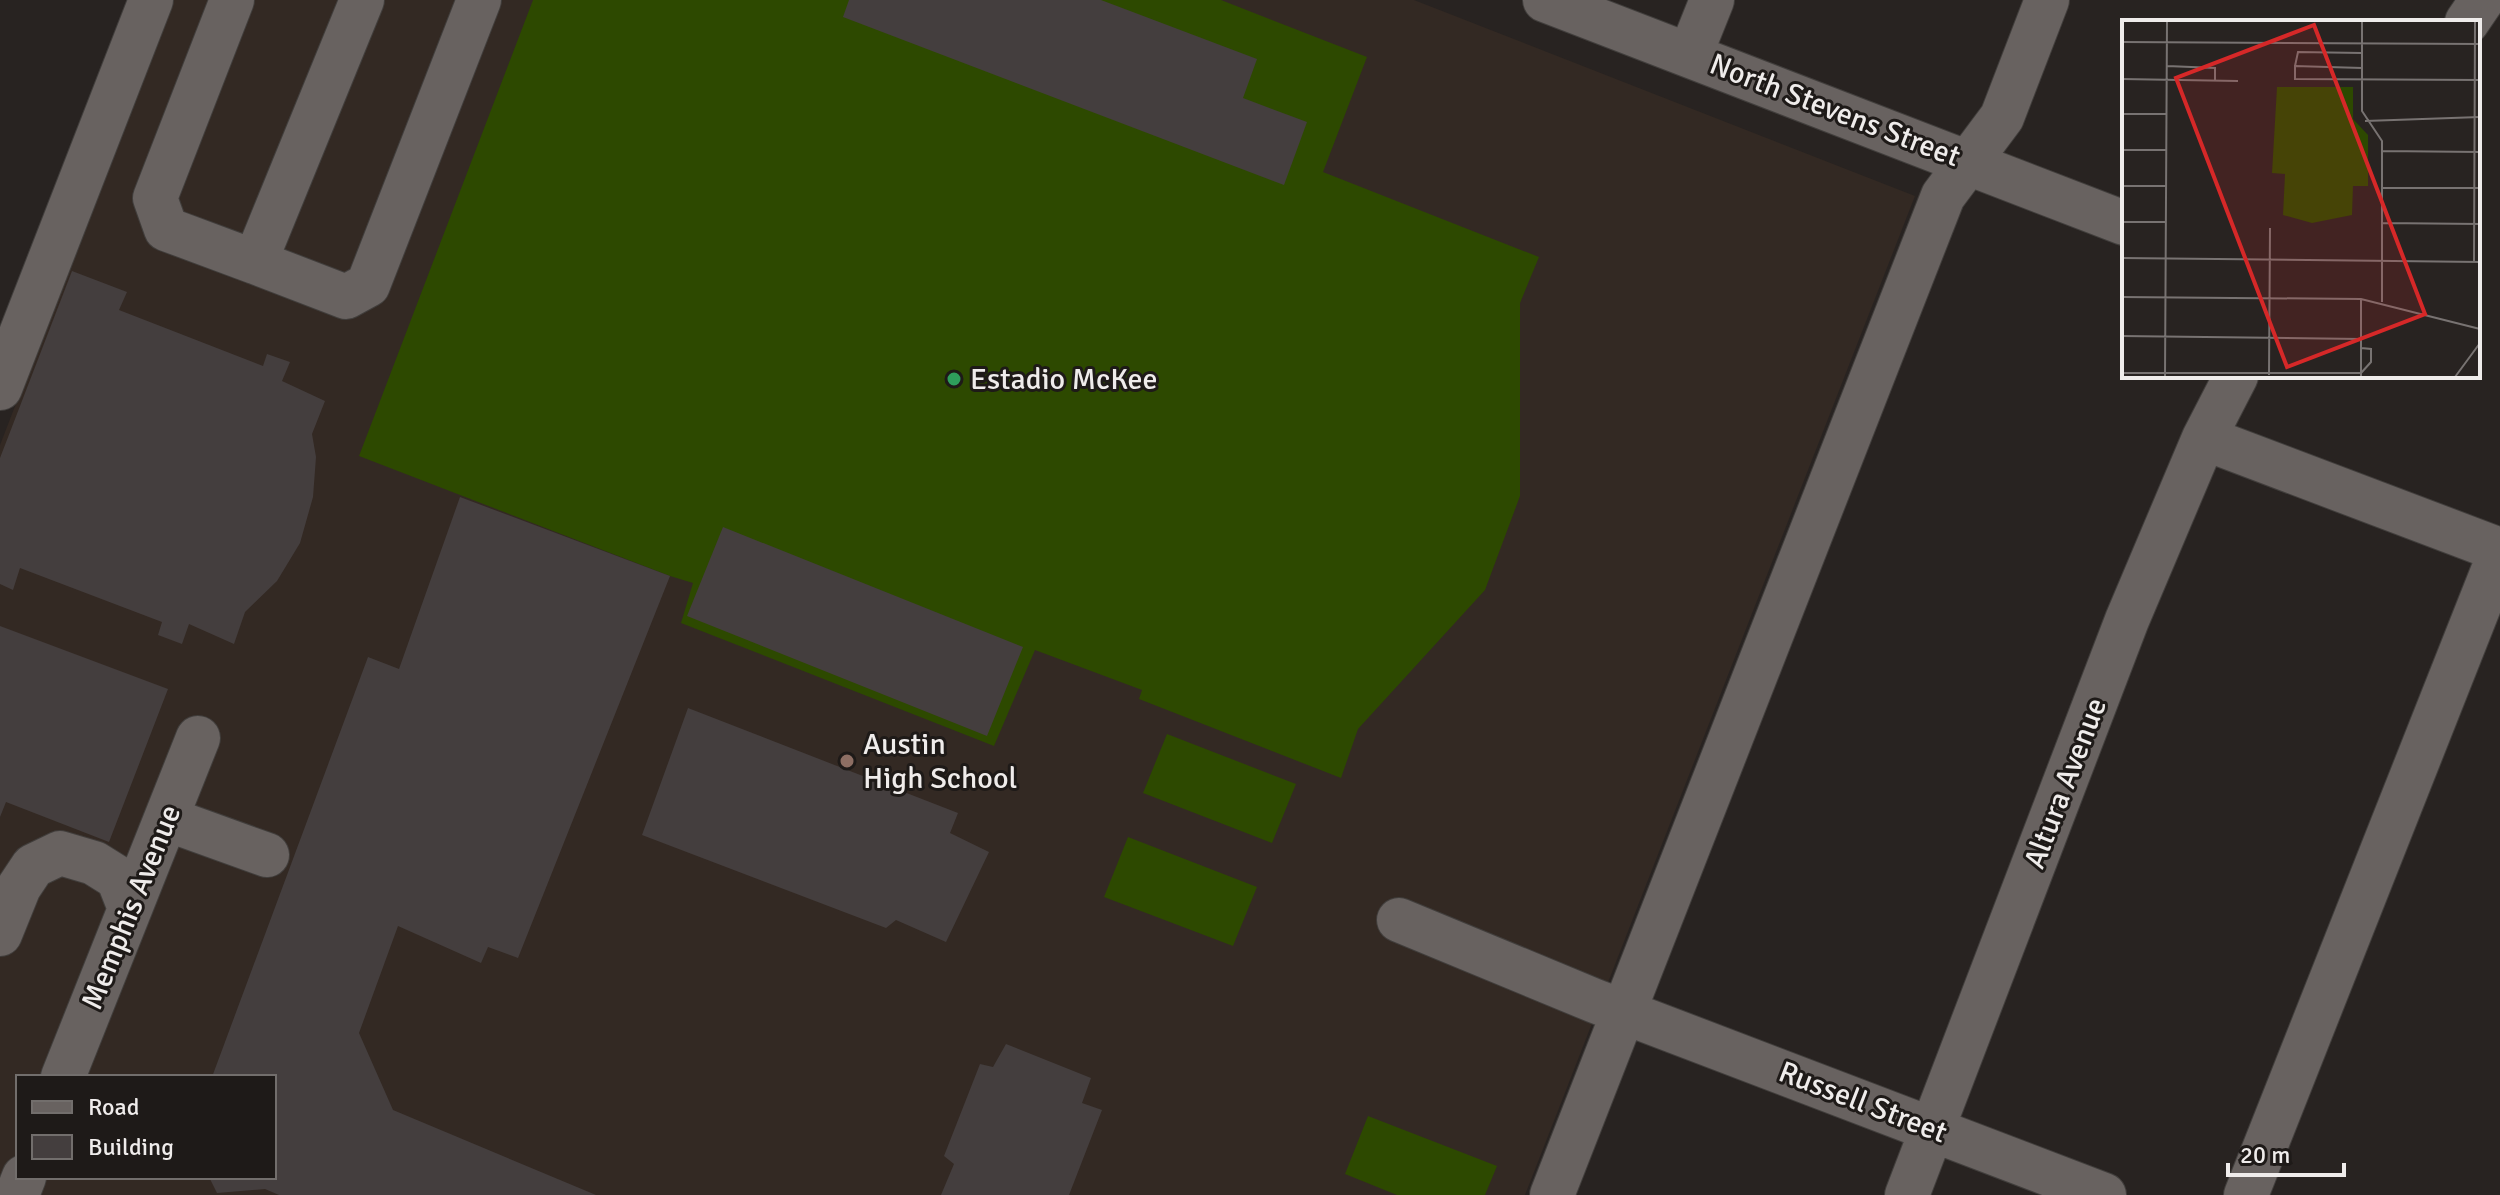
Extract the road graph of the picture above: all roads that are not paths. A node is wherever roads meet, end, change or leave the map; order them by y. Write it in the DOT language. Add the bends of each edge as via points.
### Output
graph roads {
  1 [pos="151,0"];
  2 [pos="232,0"];
  3 [pos="362,0"];
  4 [pos="479,0"];
  5 [pos="1545,0"];
  6 [pos="1712,0"];
  7 [pos="2047,0"];
  8 [pos="2482,0"];
  9 [pos="2468,20"];
  10 [pos="1690,55"];
  11 [pos="1970,162"];
  12 [pos="2122,222"];
  13 [pos="255,262"];
  14 [pos="2235,378"];
  15 [pos="0,387"];
  16 [pos="2204,438"];
  17 [pos="2500,552"];
  18 [pos="198,738"];
  19 [pos="167,819"];
  20 [pos="267,855"];
  21 [pos="129,906"];
  22 [pos="1399,920"];
  23 [pos="0,934"];
  24 [pos="1623,1010"];
  25 [pos="64,1075"];
  26 [pos="1934,1129"];
  27 [pos="1552,1195"];
  28 [pos="1907,1195"];
  29 [pos="2104,1195"];
  30 [pos="2246,1195"];
  1 -- 15 [label="street"];
  2 -- 13 [label="street" via="155,198 166,229"];
  3 -- 13 [label="street"];
  4 -- 13 [label="street" via="368,285 346,297"];
  5 -- 10 [label="street, North Stevens Street"];
  6 -- 10 [label="street"];
  7 -- 11 [label="street" via="2002,117"];
  8 -- 9 [label="street"];
  10 -- 11 [label="street, North Stevens Street"];
  11 -- 12 [label="street, North Stevens Street"];
  11 -- 24 [label="street" via="1943,196"];
  14 -- 16 [label="street, Altura Avenue"];
  16 -- 17 [label="street"];
  16 -- 26 [label="street, Altura Avenue" via="2127,620"];
  17 -- 30 [label="street"];
  18 -- 19 [label="street, Memphis Avenue"];
  19 -- 20 [label="street"];
  19 -- 21 [label="street, Memphis Avenue"];
  21 -- 23 [label="street" via="118,878 94,863 60,853 33,866"];
  21 -- 25 [label="street, Memphis Avenue"];
  22 -- 24 [label="street, Russell Street"];
  24 -- 26 [label="street, Russell Street"];
  24 -- 27 [label="street"];
  26 -- 28 [label="street, Altura Avenue"];
  26 -- 29 [label="street, Russell Street"];
}
